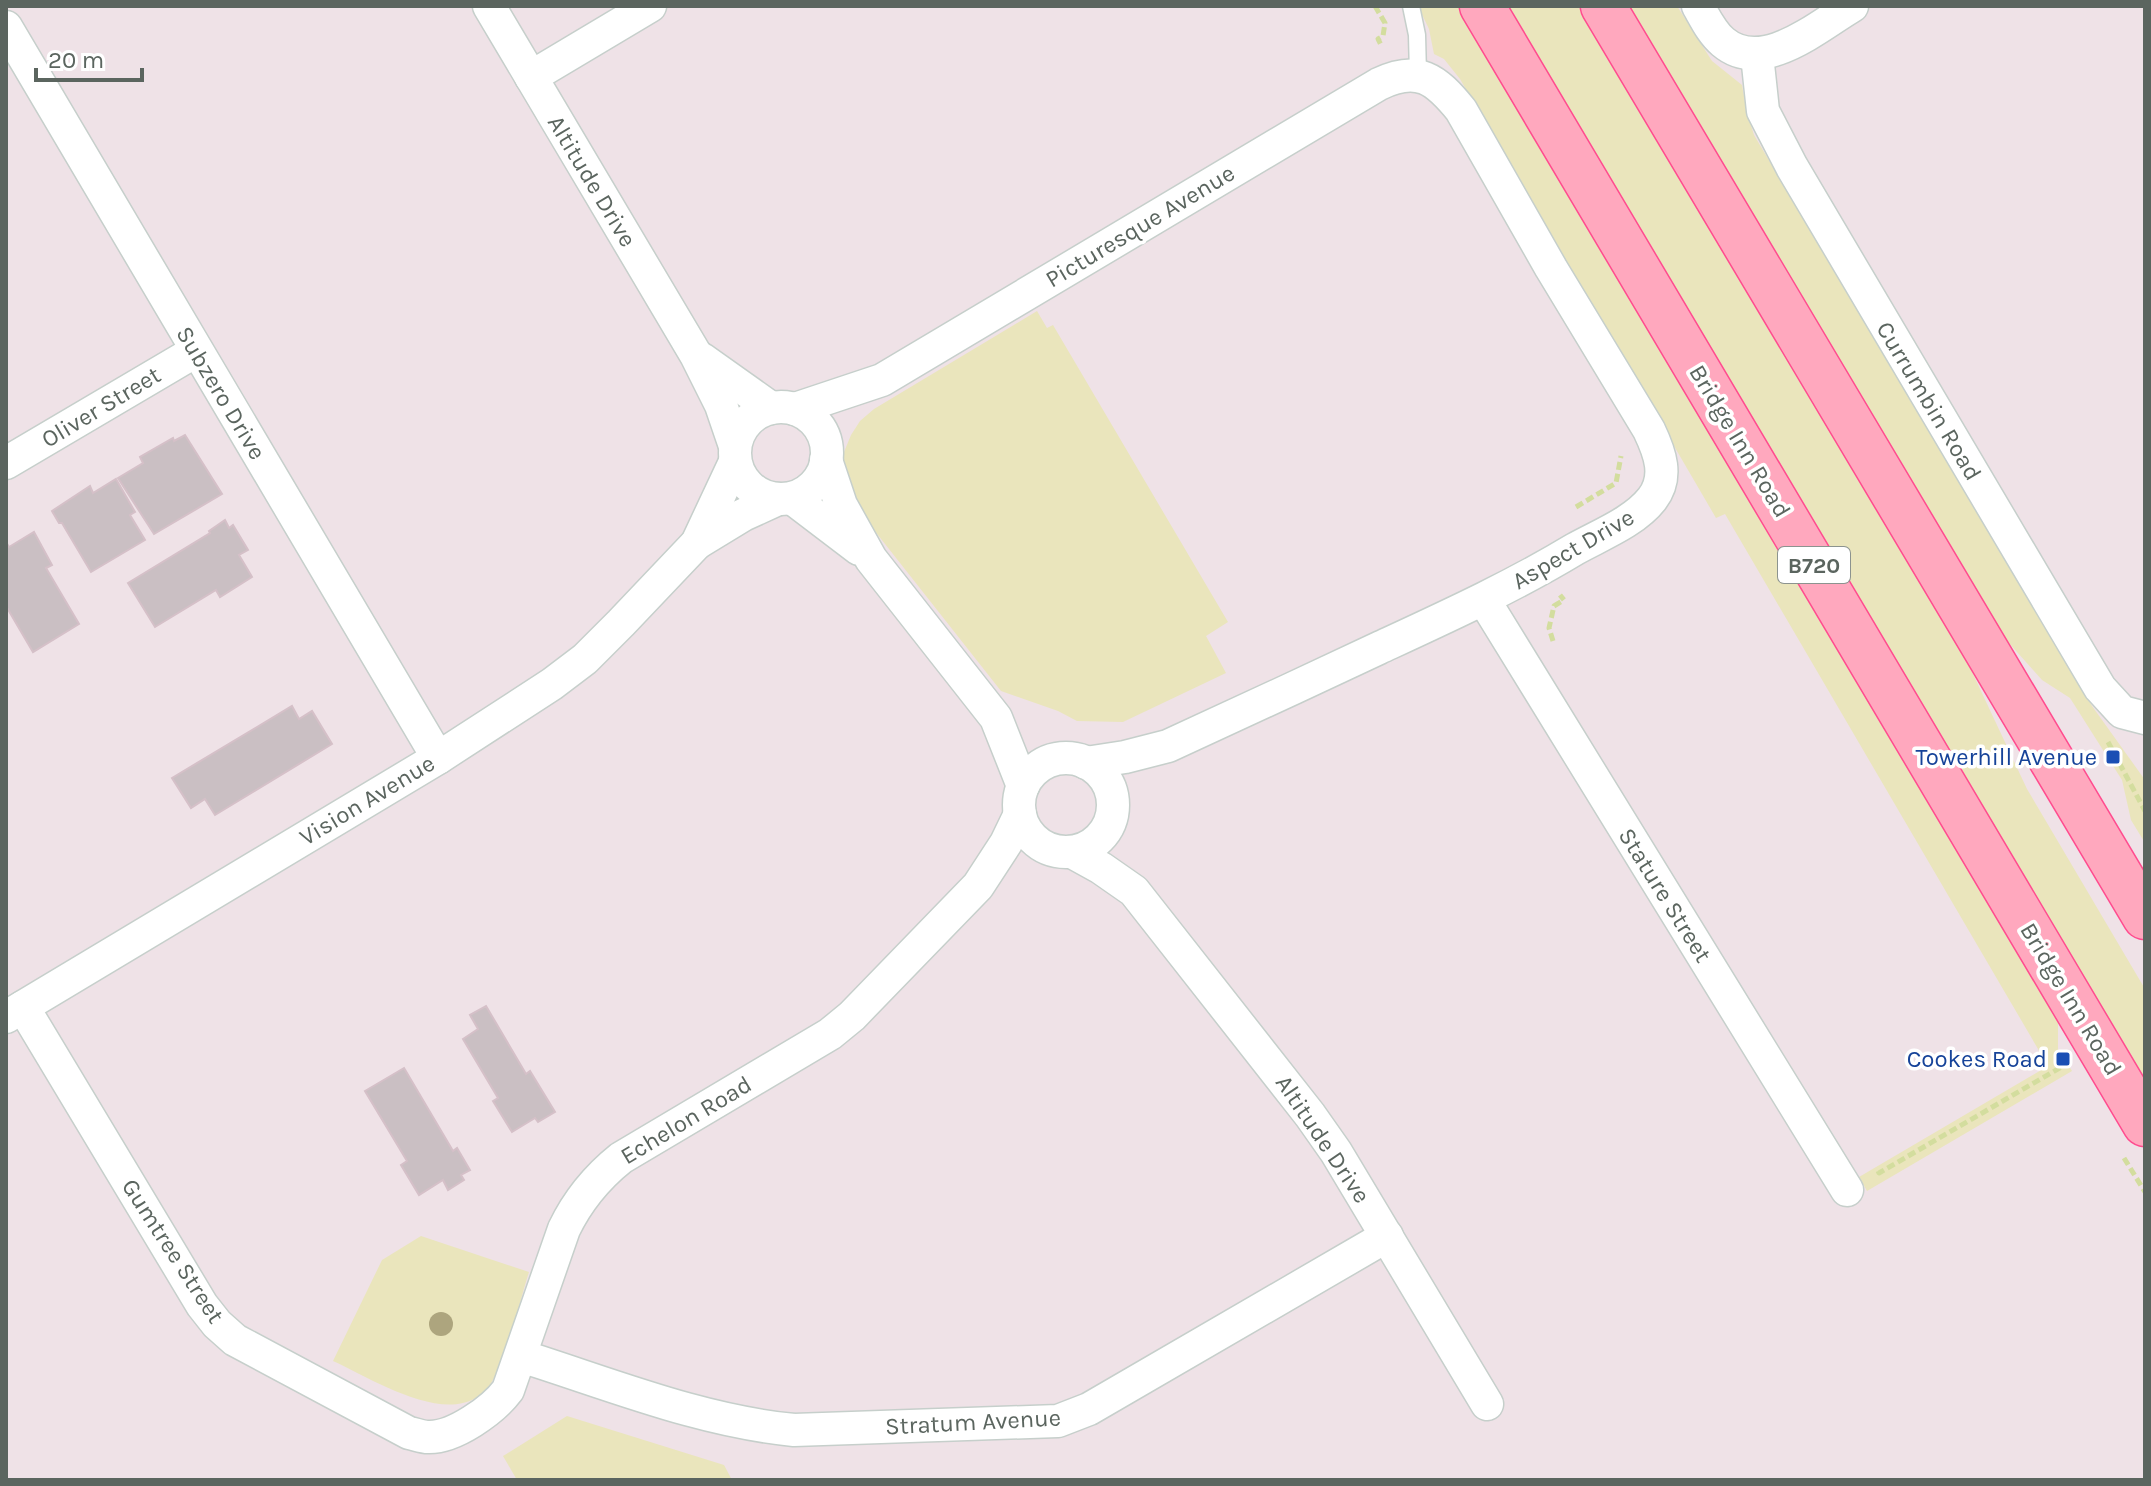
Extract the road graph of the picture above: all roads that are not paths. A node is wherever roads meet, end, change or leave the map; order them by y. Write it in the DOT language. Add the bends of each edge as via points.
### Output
graph roads {
  1 [pos="489,6"];
  2 [pos="650,6"];
  3 [pos="1411,6"];
  4 [pos="1482,6"];
  5 [pos="1603,6"];
  6 [pos="1698,6"];
  7 [pos="1852,6"];
  8 [pos="6,27"];
  9 [pos="1757,55"];
  10 [pos="1409,75"];
  11 [pos="531,77"];
  12 [pos="196,351"];
  13 [pos="696,355"];
  14 [pos="882,380"];
  15 [pos="783,409"];
  16 [pos="826,453"];
  17 [pos="735,454"];
  18 [pos="6,463"];
  19 [pos="785,498"];
  20 [pos="697,543"];
  21 [pos="871,559"];
  22 [pos="1484,600"];
  23 [pos="996,718"];
  24 [pos="2145,718"];
  25 [pos="1168,746"];
  26 [pos="438,758"];
  27 [pos="1071,761"];
  28 [pos="1021,800"];
  29 [pos="1111,811"];
  30 [pos="1062,851"];
  31 [pos="978,886"];
  32 [pos="1134,891"];
  33 [pos="2145,917"];
  34 [pos="15,1012"];
  35 [pos="2145,1124"];
  36 [pos="1847,1190"];
  37 [pos="1387,1236"];
  38 [pos="521,1356"];
  39 [pos="1487,1404"];
  40 [pos="480,1417"];
  1 -- 11 [label="street, Altitude Drive"];
  2 -- 11 [label="street"];
  3 -- 10 [label="lane" via="1417,35"];
  4 -- 35 [label="main road, Bridge Inn Road / B720"];
  5 -- 33 [label="main road"];
  6 -- 9 [label="street" via="1723,42"];
  7 -- 9 [label="street" via="1781,48"];
  8 -- 12 [label="street, Subzero Drive"];
  9 -- 24 [label="street, Currumbin Road" via="1763,111 1808,195 2100,688 2122,712"];
  10 -- 14 [label="street, Picturesque Avenue" via="1379,84"];
  10 -- 22 [label="street, Aspect Drive" via="1434,82 1461,110 1659,450 1661,474 1653,498 1628,518"];
  11 -- 13 [label="street, Altitude Drive"];
  12 -- 18 [label="street, Oliver Street"];
  12 -- 26 [label="street, Subzero Drive"];
  13 -- 15 [label="street, Altitude Drive"];
  13 -- 17 [label="street, Altitude Drive" via="721,405"];
  14 -- 15 [label="street, Picturesque Avenue"];
  14 -- 16 [label="street, Picturesque Avenue" via="851,411"];
  15 -- 16 [label="street" via="816,423"];
  15 -- 17 [label="street" via="758,413 747,421"];
  16 -- 19 [label="street" via="815,484"];
  16 -- 21 [label="street" via="841,505"];
  17 -- 19 [label="street" via="751,488 763,496"];
  17 -- 20 [label="street, Vision Avenue"];
  19 -- 20 [label="street, Vision Avenue"];
  19 -- 21 [label="street"];
  20 -- 26 [label="street, Vision Avenue" via="585,659"];
  21 -- 23 [label="street"];
  22 -- 25 [label="street, Aspect Drive"];
  22 -- 36 [label="street, Stature Street"];
  23 -- 27 [label="street"];
  23 -- 28 [label="street"];
  25 -- 27 [label="street, Aspect Drive" via="1125,757"];
  25 -- 29 [label="street, Aspect Drive"];
  26 -- 34 [label="street, Vision Avenue"];
  27 -- 28 [label="street" via="1042,764 1031,773"];
  27 -- 29 [label="street" via="1099,772 1109,785"];
  28 -- 30 [label="street" via="1031,837"];
  28 -- 31 [label="street, Echelon Road" via="1006,843"];
  29 -- 30 [label="street" via="1095,842"];
  29 -- 32 [label="street, Altitude Drive"];
  30 -- 31 [label="street, Echelon Road" via="1023,862"];
  30 -- 32 [label="street, Altitude Drive" via="1101,868"];
  31 -- 38 [label="street, Echelon Road" via="830,1034 602,1174 564,1229"];
  32 -- 37 [label="street, Altitude Drive" via="1310,1115"];
  34 -- 40 [label="street, Gumtree Street" via="202,1305 235,1340 409,1433 428,1438"];
  37 -- 38 [label="street, Stratum Avenue" via="1089,1409 1058,1421 757,1427"];
  37 -- 39 [label="street, Altitude Drive"];
  38 -- 40 [label="street, Echelon Road" via="508,1390"];
}
